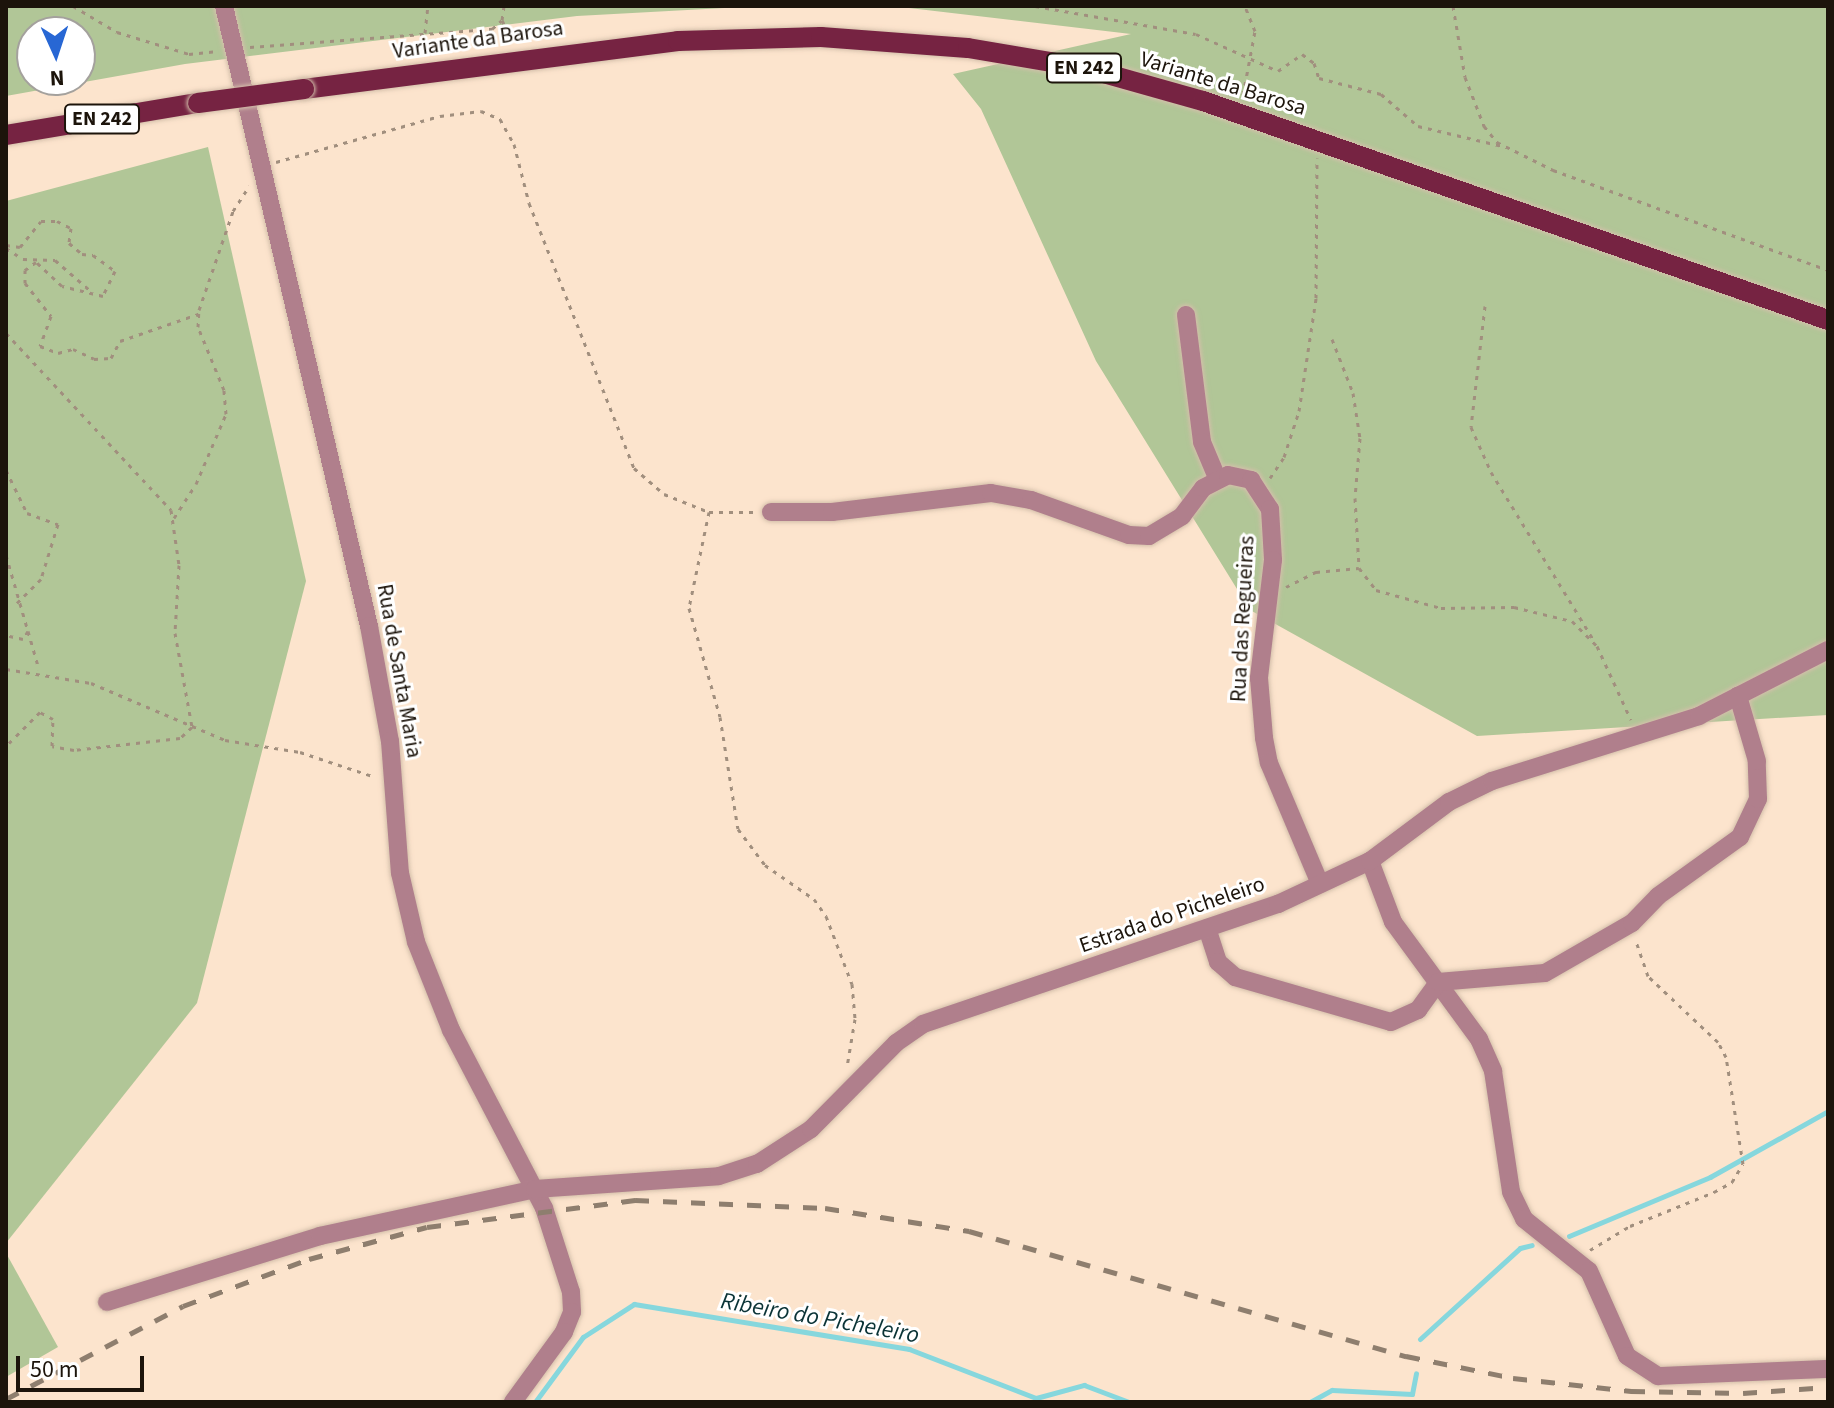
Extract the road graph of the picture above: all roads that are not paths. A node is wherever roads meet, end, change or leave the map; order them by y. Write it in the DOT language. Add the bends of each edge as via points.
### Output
graph roads {
  1 [pos="224,6"];
  2 [pos="6,135"];
  3 [pos="1186,315"];
  4 [pos="1828,320"];
  5 [pos="1218,480"];
  6 [pos="771,512"];
  7 [pos="1828,650"];
  8 [pos="1738,696"];
  9 [pos="1370,861"];
  10 [pos="1320,884"];
  11 [pos="1207,928"];
  12 [pos="1438,982"];
  13 [pos="535,1189"];
  14 [pos="107,1302"];
  15 [pos="1828,1369"];
  16 [pos="513,1402"];
  1 -- 13 [label="street, Rua de Santa Maria" via="369,626 394,783 400,873 416,942 451,1030"];
  2 -- 4 [label="main road, Variante da Barosa / EN 242, bridge" via="198,103 639,44 760,37 876,39 968,48 1086,68 1317,138"];
  3 -- 5 [label="street" via="1202,442"];
  5 -- 6 [label="street" via="1203,488 1165,531 1149,536 1129,535 1031,500 991,493 832,512"];
  5 -- 10 [label="street, Rua das Regueiras" via="1228,475 1251,480 1270,509 1273,560 1259,678 1264,738 1269,763"];
  7 -- 8 [label="street, Estrada do Picheleiro"];
  8 -- 9 [label="street, Estrada do Picheleiro" via="1638,738 1492,781 1449,802"];
  8 -- 12 [label="street" via="1757,761 1753,818 1740,837 1658,896 1632,923 1545,973"];
  9 -- 10 [label="street, Estrada do Picheleiro"];
  9 -- 12 [label="street" via="1393,922"];
  10 -- 11 [label="street, Estrada do Picheleiro"];
  11 -- 12 [label="street" via="1218,962 1235,977 1391,1022 1418,1010"];
  11 -- 13 [label="street, Estrada do Picheleiro" via="923,1024 896,1043 840,1105 784,1150 719,1176"];
  12 -- 15 [label="street" via="1479,1039 1493,1071 1511,1192 1524,1219 1589,1271 1627,1356 1658,1376"];
  13 -- 14 [label="street, Estrada do Picheleiro" via="320,1236"];
  13 -- 16 [label="street, Rua de Santa Maria" via="571,1292 572,1312 558,1341"];
}
